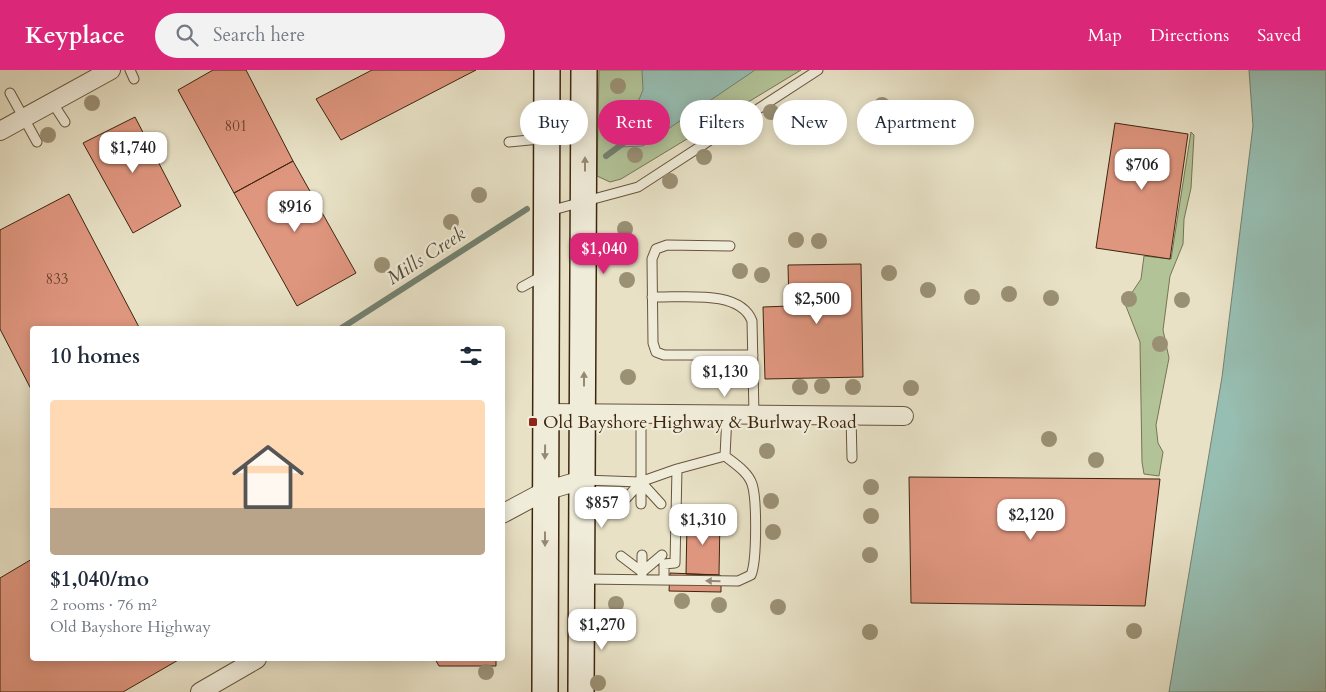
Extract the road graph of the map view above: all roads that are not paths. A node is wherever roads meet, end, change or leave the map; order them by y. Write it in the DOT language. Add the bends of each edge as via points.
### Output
graph roads {
  1 [pos="111,70"];
  2 [pos="130,70"];
  3 [pos="547,70"];
  4 [pos="584,70"];
  5 [pos="818,70"];
  6 [pos="134,79"];
  7 [pos="10,93"];
  8 [pos="547,100"];
  9 [pos="584,100"];
  10 [pos="52,102"];
  11 [pos="24,118"];
  12 [pos="65,122"];
  13 [pos="0,131"];
  14 [pos="520,141"];
  15 [pos="37,142"];
  16 [pos="509,142"];
  17 [pos="548,145"];
  18 [pos="585,145"];
  19 [pos="585,202"];
  20 [pos="546,212"];
  21 [pos="730,246"];
  22 [pos="547,273"];
  23 [pos="522,288"];
  24 [pos="652,297"];
  25 [pos="753,355"];
  26 [pos="546,413"];
  27 [pos="583,414"];
  28 [pos="641,414"];
  29 [pos="727,415"];
  30 [pos="754,415"];
  31 [pos="851,416"];
  32 [pos="904,416"];
  33 [pos="725,456"];
  34 [pos="852,458"];
  35 [pos="677,469"];
  36 [pos="582,480"];
  37 [pos="641,482"];
  38 [pos="545,491"];
  39 [pos="621,504"];
  40 [pos="641,504"];
  41 [pos="662,504"];
  42 [pos="505,512"];
  43 [pos="642,555"];
  44 [pos="662,555"];
  45 [pos="621,556"];
  46 [pos="642,576"];
  47 [pos="582,578"];
  48 [pos="664,580"];
  49 [pos="254,661"];
  50 [pos="200,692"];
  51 [pos="545,692"];
  52 [pos="581,692"];
  1 -- 10 [label="street"];
  2 -- 6 [label="lane"];
  3 -- 8 [label="main road"];
  4 -- 9 [label="main road"];
  5 -- 19 [label="lane" via="638,187"];
  7 -- 11 [label="lane"];
  10 -- 11 [label="street"];
  10 -- 12 [label="lane"];
  11 -- 13 [label="street"];
  11 -- 15 [label="lane"];
  14 -- 16 [label="lane"];
  17 -- 20 [label="main road"];
  19 -- 18 [label="main road, one-way"];
  19 -- 20 [label="lane"];
  27 -- 19 [label="main road, one-way"];
  20 -- 22 [label="main road"];
  21 -- 24 [label="lane" via="660,246 652,259"];
  22 -- 23 [label="lane"];
  22 -- 26 [label="main road"];
  24 -- 25 [label="lane" via="727,299 735,302 749,313 752,321"];
  24 -- 25 [label="lane" via="653,343 659,354"];
  25 -- 30 [label="lane"];
  26 -- 27 [label="street"];
  26 -- 38 [label="main road, one-way"];
  27 -- 28 [label="street"];
  27 -- 36 [label="main road"];
  28 -- 29 [label="street"];
  28 -- 37 [label="lane"];
  29 -- 30 [label="street"];
  29 -- 33 [label="lane"];
  30 -- 31 [label="street"];
  31 -- 32 [label="street"];
  31 -- 34 [label="lane"];
  33 -- 35 [label="lane"];
  33 -- 48 [label="lane, one-way" via="744,471 752,484 754,568 751,574 738,581"];
  35 -- 37 [label="lane"];
  35 -- 48 [label="lane" via="675,563 664,564"];
  36 -- 37 [label="lane"];
  36 -- 38 [label="street"];
  36 -- 47 [label="main road"];
  37 -- 39 [label="lane"];
  37 -- 40 [label="lane"];
  37 -- 41 [label="lane"];
  38 -- 42 [label="street"];
  38 -- 51 [label="main road, one-way"];
  43 -- 46 [label="lane"];
  44 -- 46 [label="lane"];
  45 -- 46 [label="lane"];
  46 -- 47 [label="lane"];
  46 -- 48 [label="lane"];
  47 -- 52 [label="main road"];
  49 -- 50 [label="street"];
}
